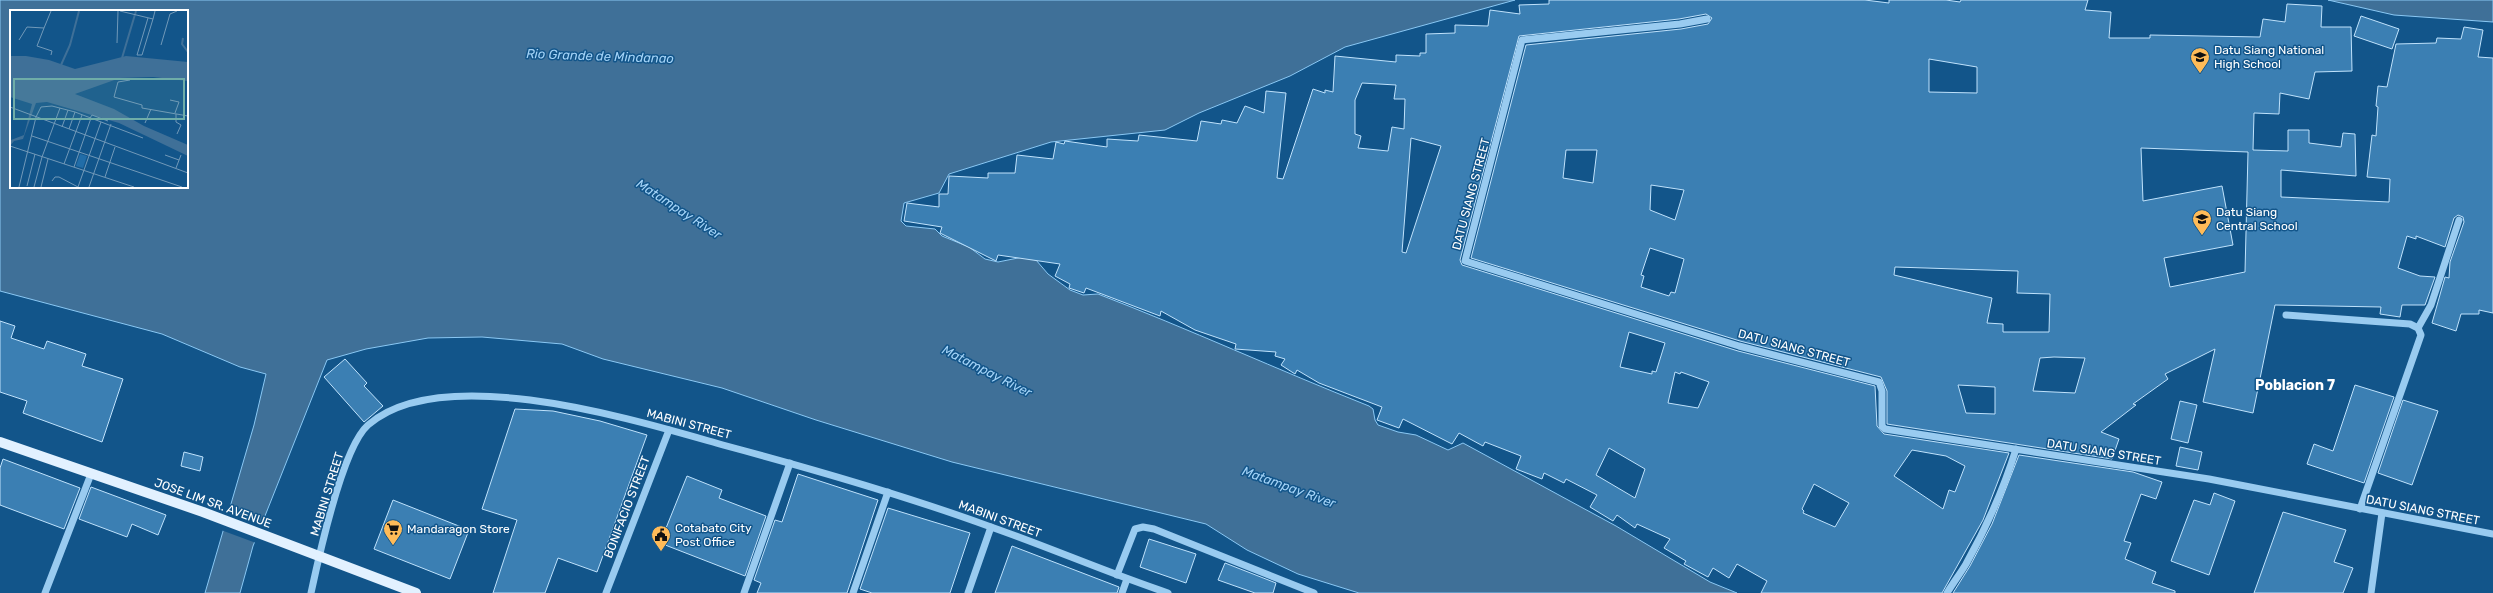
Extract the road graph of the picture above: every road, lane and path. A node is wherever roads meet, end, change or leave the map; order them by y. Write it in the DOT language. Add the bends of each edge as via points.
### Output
graph roads {
  1 [pos="1707,19"];
  2 [pos="2460,220"];
  3 [pos="2286,315"];
  4 [pos="2418,328"];
  5 [pos="669,430"];
  6 [pos="0,442"];
  7 [pos="2016,449"];
  8 [pos="790,463"];
  9 [pos="91,474"];
  10 [pos="888,492"];
  11 [pos="2360,509"];
  12 [pos="2382,513"];
  13 [pos="991,526"];
  14 [pos="2493,534"];
  15 [pos="319,557"];
  16 [pos="1117,575"];
  17 [pos="1127,579"];
  18 [pos="45,593"];
  19 [pos="311,593"];
  20 [pos="416,593"];
  21 [pos="606,593"];
  22 [pos="744,593"];
  23 [pos="853,593"];
  24 [pos="968,593"];
  25 [pos="1122,593"];
  26 [pos="1168,593"];
  27 [pos="1314,593"];
  28 [pos="1948,593"];
  29 [pos="2371,593"];
  1 -- 7 [label="street, DATU SIANG STREET" via="1522,40 1465,261 1739,346 1879,382 1882,392 1882,426 1885,429"];
  2 -- 4 [label="street" via="2432,305"];
  3 -- 4 [label="street" via="2410,324"];
  4 -- 11 [label="street" via="2421,335"];
  5 -- 8 [label="street, MABINI STREET"];
  5 -- 15 [label="street, MABINI STREET" via="559,404 489,397 440,398 396,408 366,427 356,440 346,461"];
  5 -- 21 [label="street, BONIFACIO STREET"];
  6 -- 9 [label="main road, JOSE LIM SR. AVENUE"];
  7 -- 11 [label="street, DATU SIANG STREET" via="2237,484"];
  7 -- 28 [label="street" via="1984,528"];
  8 -- 10 [label="street, MABINI STREET"];
  8 -- 22 [label="street"];
  9 -- 15 [label="main road, JOSE LIM SR. AVENUE" via="203,512"];
  9 -- 18 [label="street"];
  10 -- 13 [label="street, MABINI STREET"];
  10 -- 23 [label="street"];
  11 -- 12 [label="street, DATU SIANG STREET"];
  12 -- 14 [label="street, DATU SIANG STREET"];
  12 -- 29 [label="street"];
  13 -- 16 [label="street, MABINI STREET"];
  13 -- 24 [label="street"];
  15 -- 19 [label="street, MABINI STREET"];
  15 -- 20 [label="main road, JOSE LIM SR. AVENUE"];
  16 -- 17 [label="street, MABINI STREET"];
  16 -- 27 [label="street" via="1135,528 1143,526 1154,528"];
  17 -- 25 [label="street"];
  17 -- 26 [label="street, MABINI STREET"];
}
